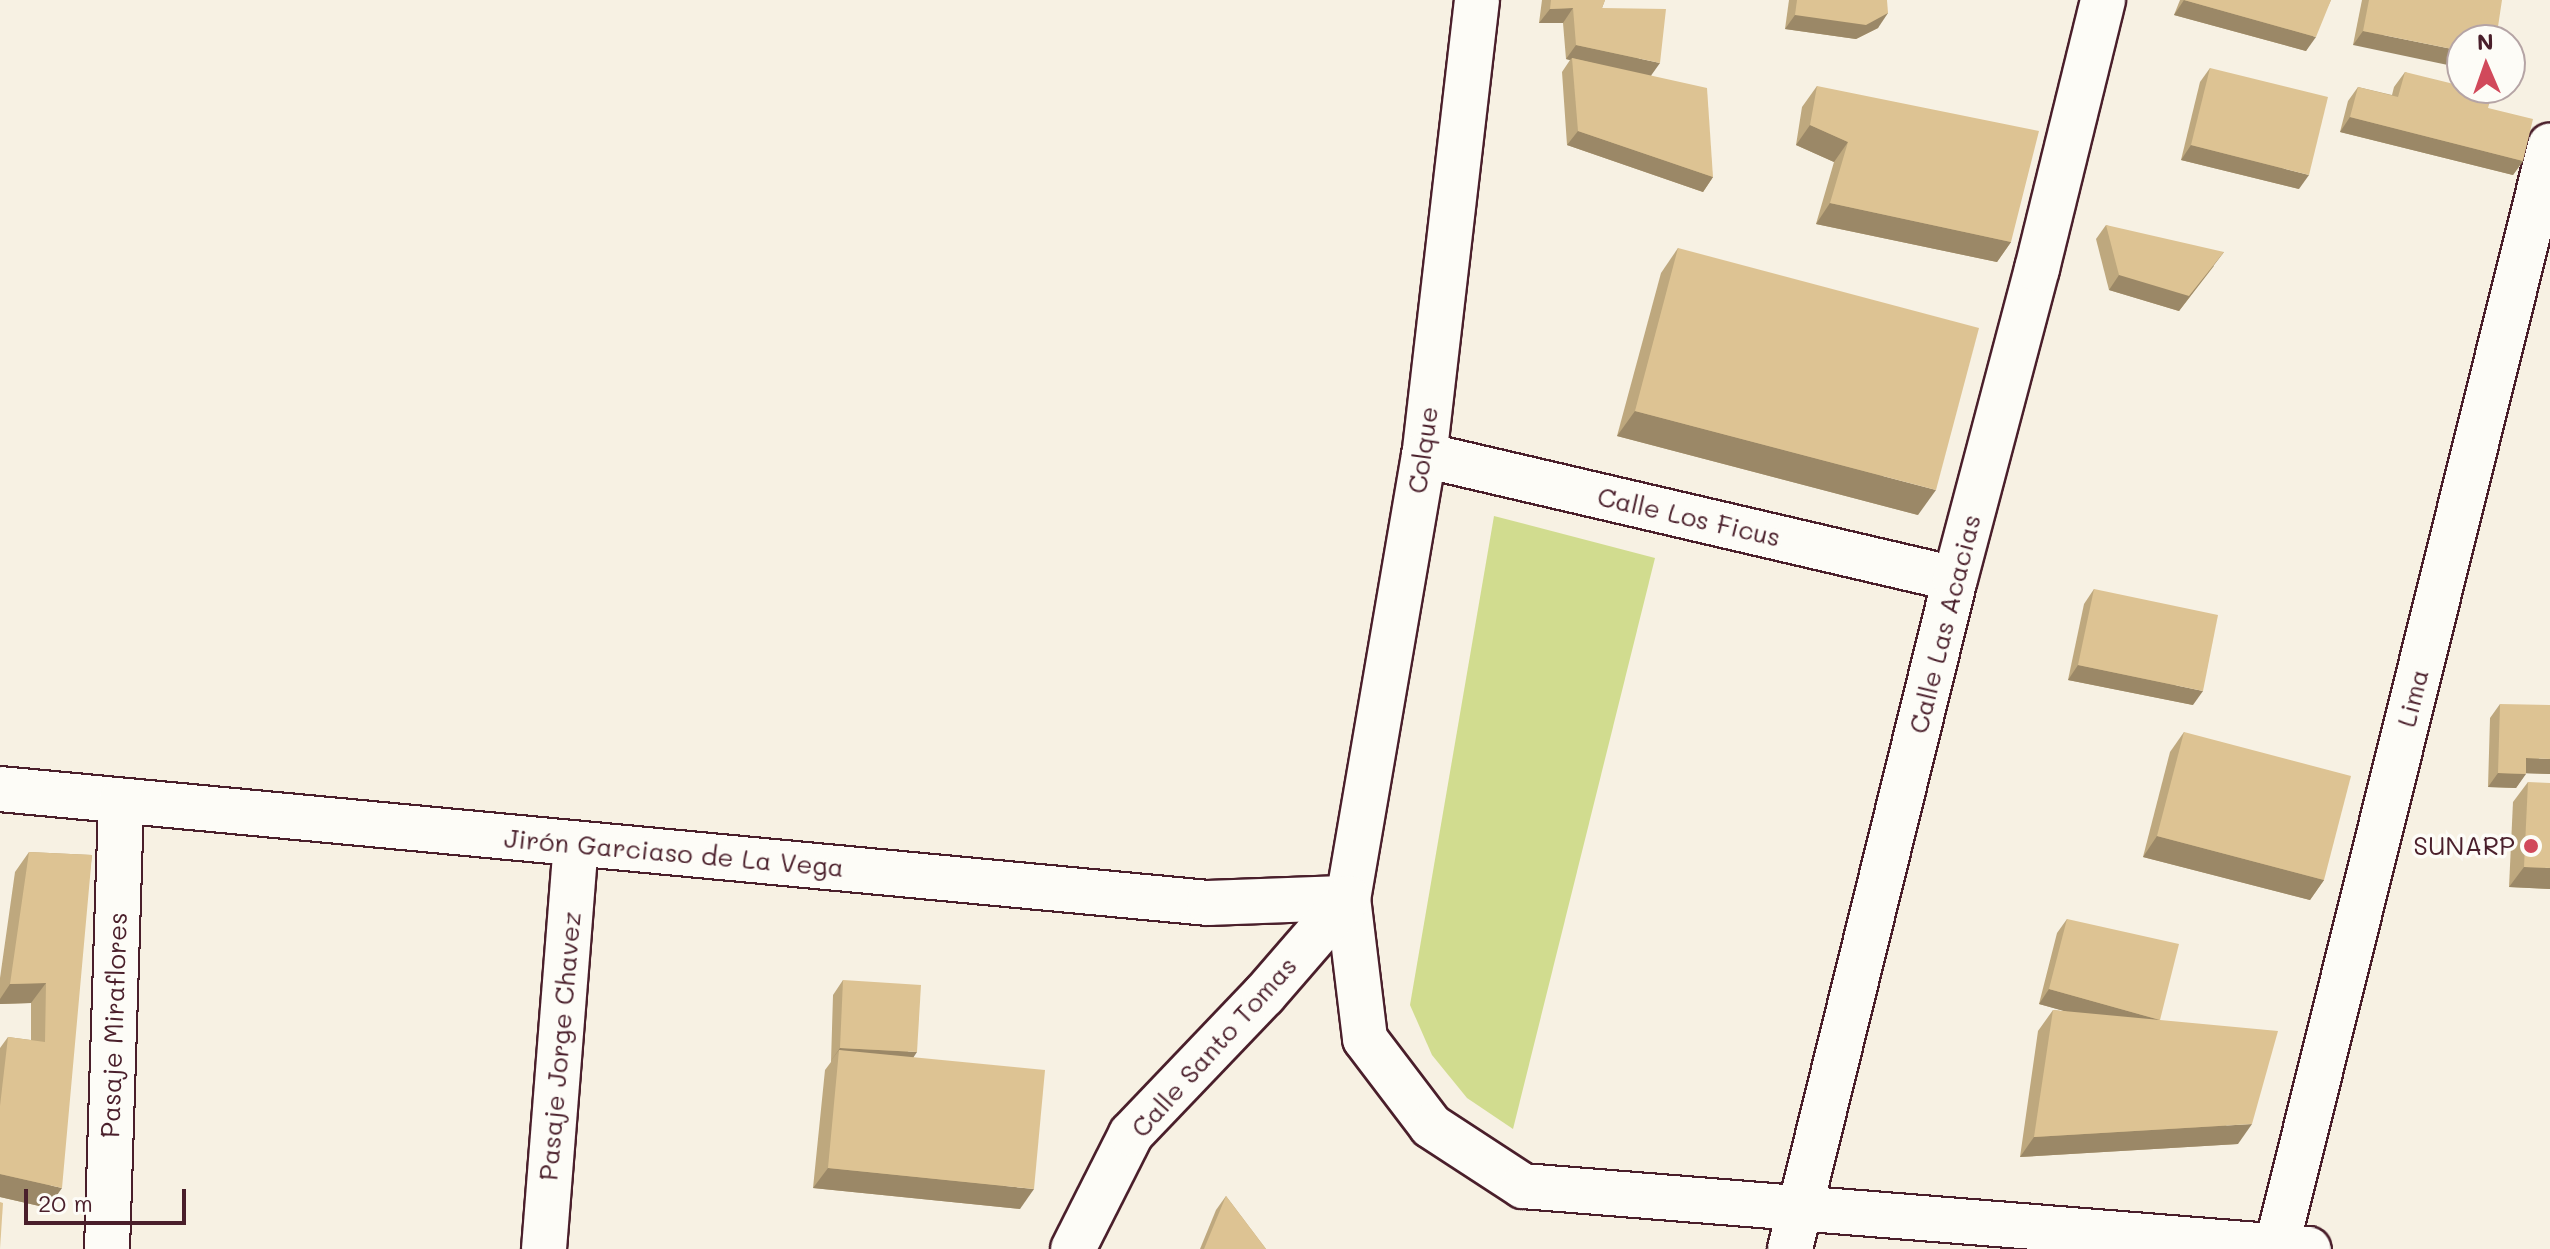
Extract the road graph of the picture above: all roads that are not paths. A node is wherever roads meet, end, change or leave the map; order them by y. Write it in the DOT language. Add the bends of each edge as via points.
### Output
graph roads {
  1 [pos="1477,0"];
  2 [pos="2103,0"];
  3 [pos="2550,146"];
  4 [pos="1424,455"];
  5 [pos="1955,579"];
  6 [pos="0,789"];
  7 [pos="121,801"];
  8 [pos="576,844"];
  9 [pos="1348,898"];
  10 [pos="1795,1229"];
  11 [pos="2287,1248"];
  12 [pos="107,1249"];
  13 [pos="544,1249"];
  14 [pos="1073,1249"];
  1 -- 4 [label="street, Colque"];
  2 -- 5 [label="street, Calle Las Acacias"];
  3 -- 11 [label="street, Lima"];
  4 -- 5 [label="street, Calle Los Ficus"];
  4 -- 9 [label="street, Colque"];
  5 -- 10 [label="street, Calle Las Acacias"];
  6 -- 7 [label="street, Jirón Garciaso de La Vega"];
  7 -- 8 [label="street, Jirón Garciaso de La Vega"];
  7 -- 12 [label="street, Pasaje Miraflores"];
  8 -- 9 [label="street, Jirón Garciaso de La Vega" via="1209,903"];
  8 -- 13 [label="street, Pasaje Jorge Chavez"];
  9 -- 10 [label="street" via="1365,1039 1431,1126 1523,1186"];
  9 -- 14 [label="street, Calle Santo Tomas" via="1131,1134"];
  10 -- 11 [label="street"];
}
